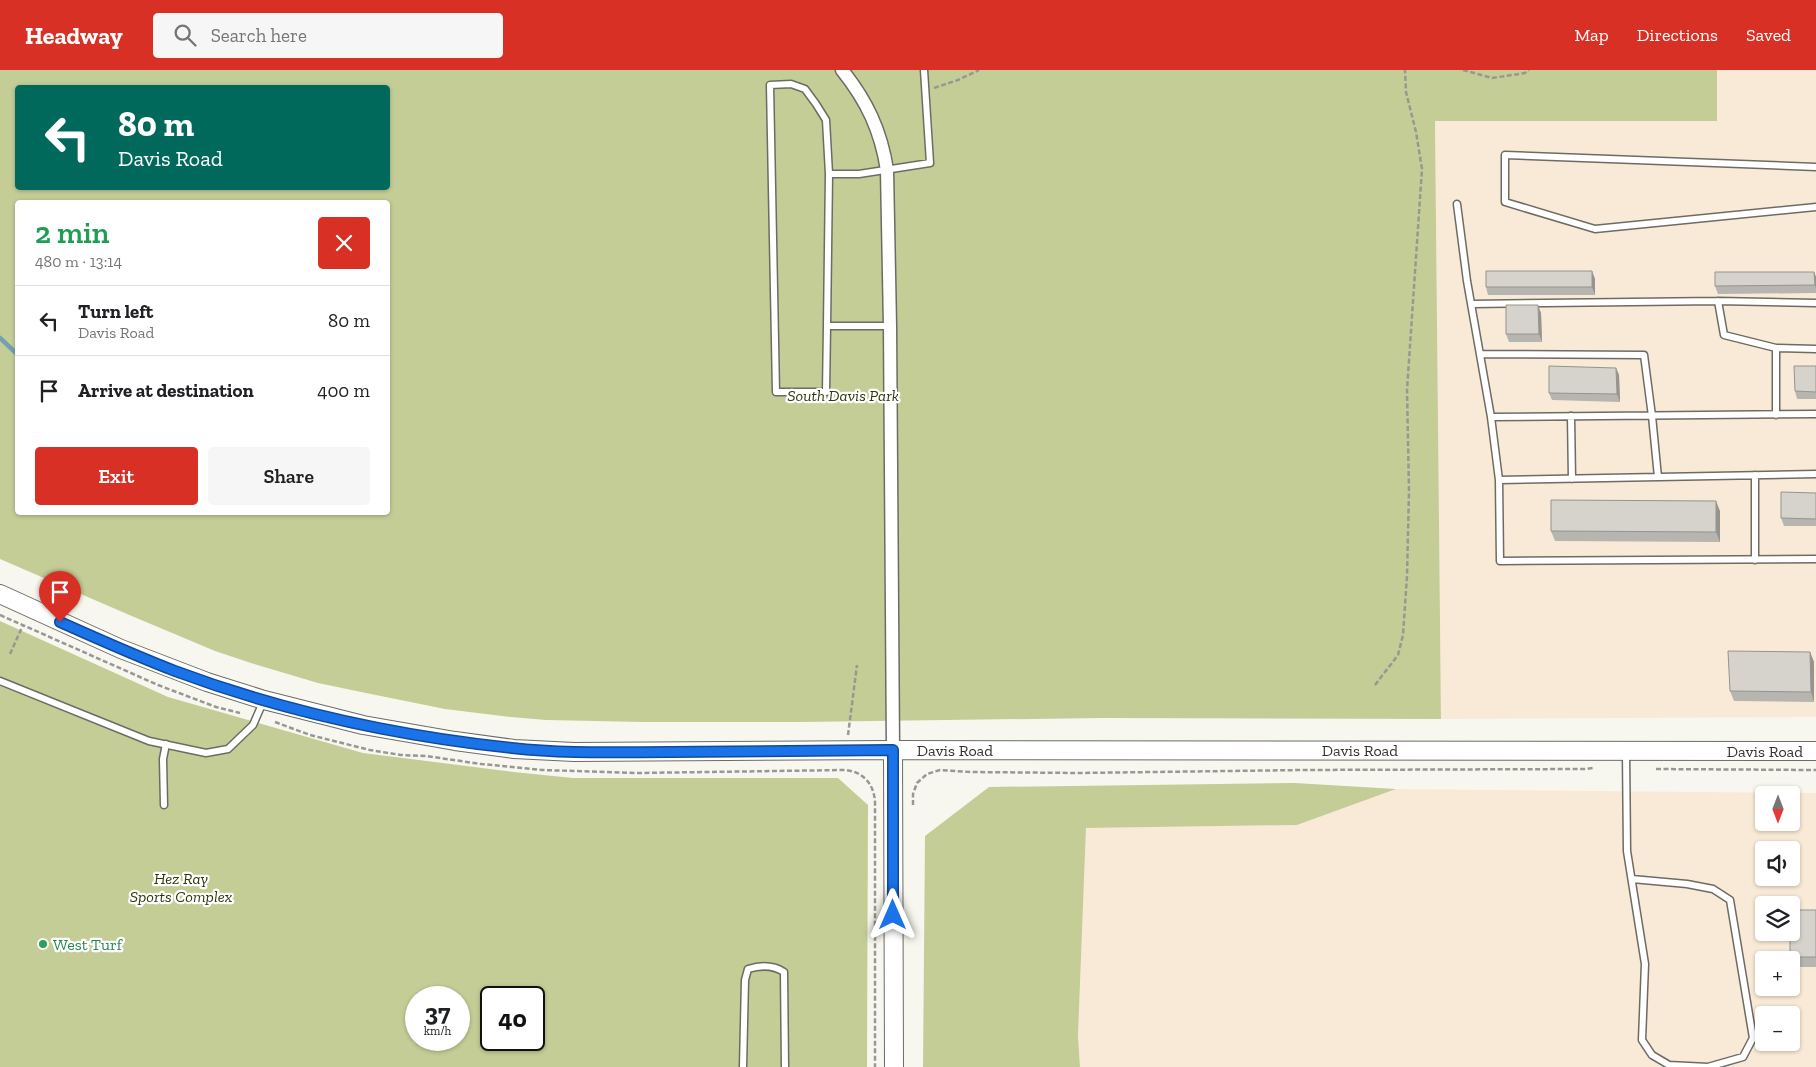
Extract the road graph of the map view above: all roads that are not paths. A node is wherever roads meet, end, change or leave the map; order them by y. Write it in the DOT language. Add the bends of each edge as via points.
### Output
graph roads {
  1 [pos="842,70"];
  2 [pos="924,70"];
  3 [pos="1816,167"];
  4 [pos="887,170"];
  5 [pos="829,174"];
  6 [pos="1457,204"];
  7 [pos="1816,207"];
  8 [pos="1718,301"];
  9 [pos="1816,303"];
  10 [pos="1472,304"];
  11 [pos="827,326"];
  12 [pos="890,326"];
  13 [pos="1776,348"];
  14 [pos="1816,348"];
  15 [pos="1481,354"];
  16 [pos="1816,414"];
  17 [pos="1776,415"];
  18 [pos="1571,416"];
  19 [pos="1652,416"];
  20 [pos="1491,417"];
  21 [pos="1816,474"];
  22 [pos="1754,475"];
  23 [pos="1658,477"];
  24 [pos="1572,479"];
  25 [pos="1498,480"];
  26 [pos="1816,559"];
  27 [pos="1755,560"];
  28 [pos="0,594"];
  29 [pos="0,681"];
  30 [pos="264,700"];
  31 [pos="166,744"];
  32 [pos="893,750"];
  33 [pos="1626,751"];
  34 [pos="1816,751"];
  35 [pos="164,805"];
  36 [pos="1632,879"];
  37 [pos="743,1067"];
  38 [pos="785,1067"];
  39 [pos="894,1067"];
  1 -- 4 [label="street" via="857,88 874,120"];
  2 -- 4 [label="lane" via="930,163"];
  3 -- 7 [label="lane" via="1505,155 1506,202 1595,229"];
  4 -- 5 [label="lane"];
  4 -- 12 [label="street"];
  5 -- 11 [label="lane"];
  5 -- 11 [label="lane" via="826,120 816,104 805,89 791,84 770,85 776,392 826,392"];
  6 -- 10 [label="lane"];
  8 -- 9 [label="lane"];
  8 -- 10 [label="lane"];
  8 -- 13 [label="lane" via="1724,335"];
  10 -- 15 [label="lane"];
  11 -- 12 [label="lane"];
  12 -- 32 [label="street"];
  13 -- 14 [label="lane"];
  13 -- 17 [label="lane"];
  15 -- 19 [label="lane" via="1644,355"];
  15 -- 20 [label="lane"];
  16 -- 17 [label="lane"];
  17 -- 19 [label="lane"];
  18 -- 19 [label="lane"];
  18 -- 20 [label="lane"];
  18 -- 24 [label="lane"];
  19 -- 23 [label="lane"];
  20 -- 25 [label="lane"];
  21 -- 22 [label="lane"];
  22 -- 23 [label="lane"];
  22 -- 27 [label="lane"];
  23 -- 24 [label="lane"];
  24 -- 25 [label="lane"];
  25 -- 27 [label="lane" via="1500,561"];
  26 -- 27 [label="lane"];
  28 -- 30 [label="street, Davis Road" via="139,656"];
  29 -- 31 [label="lane" via="149,741"];
  30 -- 31 [label="lane" via="253,726 228,749 206,753"];
  30 -- 32 [label="street, Davis Road" via="363,725 514,749 574,752"];
  31 -- 35 [label="lane" via="163,759"];
  32 -- 33 [label="street, Davis Road"];
  32 -- 39 [label="street"];
  33 -- 34 [label="street, Davis Road"];
  33 -- 36 [label="lane" via="1627,851"];
  36 -- 36 [label="lane" via="1644,964 1642,1040 1652,1055 1669,1065 1708,1067 1743,1057 1752,1038 1730,900 1713,889"];
  37 -- 38 [label="lane" via="745,980 748,969 759,966 776,967 784,972"];
}
